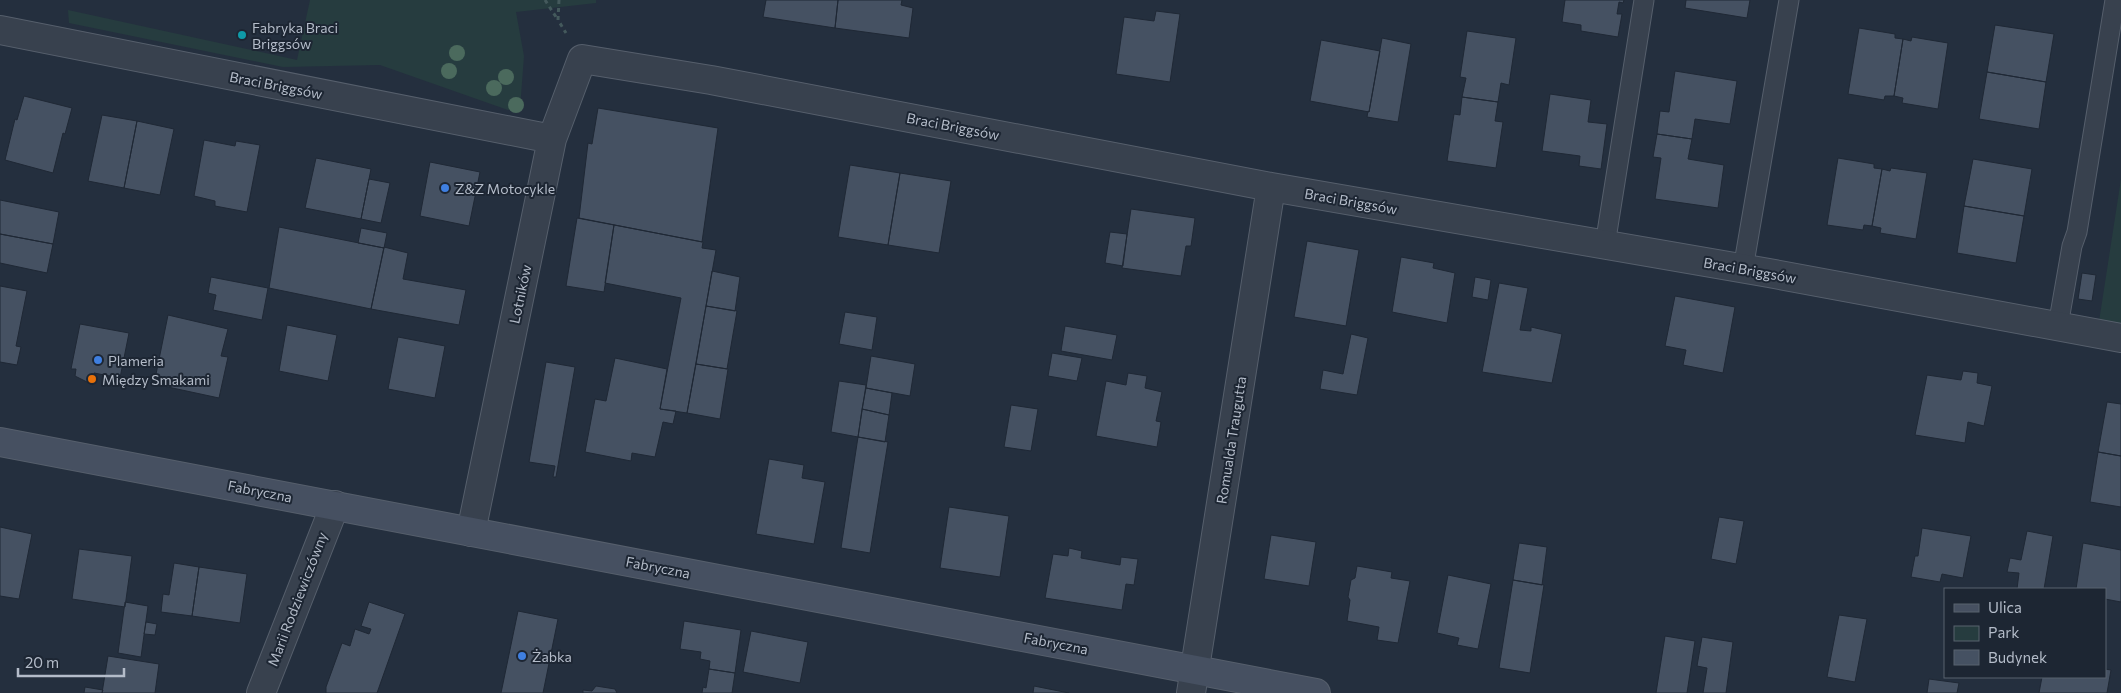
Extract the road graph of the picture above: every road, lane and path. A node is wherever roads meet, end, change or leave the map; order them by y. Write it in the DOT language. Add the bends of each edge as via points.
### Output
graph roads {
  1 [pos="545,0"];
  2 [pos="1644,0"];
  3 [pos="1789,0"];
  4 [pos="2115,0"];
  5 [pos="558,20"];
  6 [pos="0,30"];
  7 [pos="582,59"];
  8 [pos="552,139"];
  9 [pos="1271,187"];
  10 [pos="1606,245"];
  11 [pos="1743,269"];
  12 [pos="2058,326"];
  13 [pos="2121,338"];
  14 [pos="0,442"];
  15 [pos="335,506"];
  16 [pos="471,532"];
  17 [pos="1193,681"];
  18 [pos="261,693"];
  19 [pos="1316,693"];
  1 -- 5 [label="path"];
  2 -- 10 [label="lane"];
  3 -- 11 [label="lane"];
  4 -- 12 [label="lane" via="2077,232"];
  6 -- 8 [label="street, Braci Briggsów"];
  7 -- 8 [label="street, Lotników"];
  7 -- 9 [label="street, Braci Briggsów" via="711,80"];
  8 -- 16 [label="street, Lotników"];
  9 -- 10 [label="street, Braci Briggsów"];
  9 -- 17 [label="street, Romualda Traugutta"];
  10 -- 11 [label="street, Braci Briggsów"];
  11 -- 12 [label="street, Braci Briggsów"];
  12 -- 13 [label="street, Braci Briggsów"];
  14 -- 15 [label="street, Fabryczna"];
  15 -- 16 [label="street, Fabryczna"];
  15 -- 18 [label="street, Marii Rodziewiczówny"];
  16 -- 17 [label="street, Fabryczna"];
  17 -- 19 [label="street, Fabryczna"];
}
